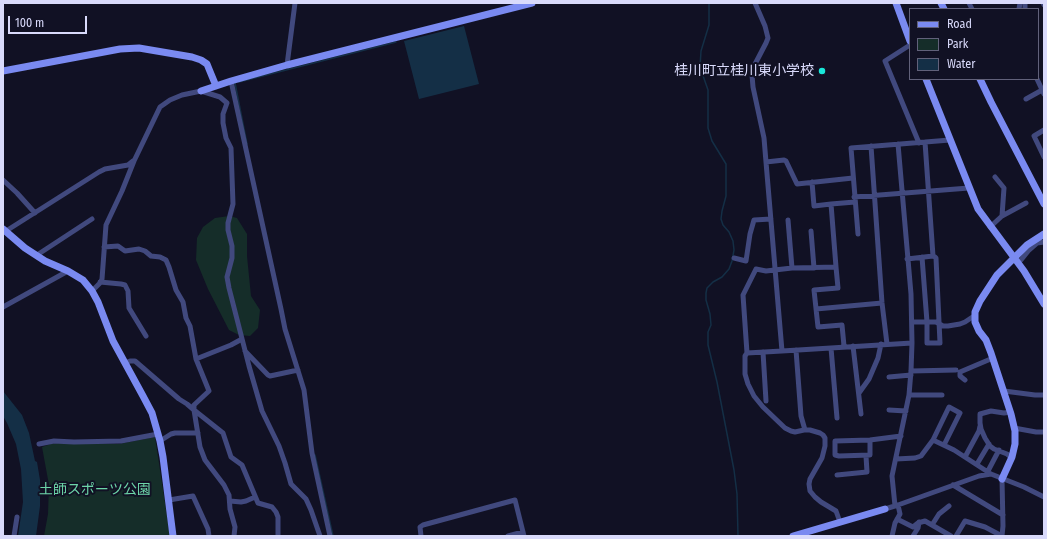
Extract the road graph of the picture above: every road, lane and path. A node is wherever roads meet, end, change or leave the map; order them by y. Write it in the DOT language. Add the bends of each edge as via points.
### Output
graph roads {
  1 [pos="295,3"];
  2 [pos="532,3"];
  3 [pos="756,3"];
  4 [pos="896,3"];
  5 [pos="909,38"];
  6 [pos="909,46"];
  7 [pos="287,65"];
  8 [pos="3,71"];
  9 [pos="926,80"];
  10 [pos="980,80"];
  11 [pos="1038,80"];
  12 [pos="231,81"];
  13 [pos="216,86"];
  14 [pos="201,91"];
  15 [pos="1043,91"];
  16 [pos="1026,99"];
  17 [pos="1044,130"];
  18 [pos="950,140"];
  19 [pos="922,143"];
  20 [pos="898,144"];
  21 [pos="871,146"];
  22 [pos="1044,157"];
  23 [pos="134,160"];
  24 [pos="766,162"];
  25 [pos="995,177"];
  26 [pos="853,178"];
  27 [pos="3,180"];
  28 [pos="812,182"];
  29 [pos="969,188"];
  30 [pos="928,191"];
  31 [pos="902,193"];
  32 [pos="875,195"];
  33 [pos="855,199"];
  34 [pos="1026,203"];
  35 [pos="831,204"];
  36 [pos="1044,204"];
  37 [pos="35,213"];
  38 [pos="1002,216"];
  39 [pos="92,218"];
  40 [pos="771,219"];
  41 [pos="788,220"];
  42 [pos="990,227"];
  43 [pos="4,230"];
  44 [pos="811,231"];
  45 [pos="858,234"];
  46 [pos="1044,234"];
  47 [pos="1044,242"];
  48 [pos="104,247"];
  49 [pos="37,255"];
  50 [pos="933,256"];
  51 [pos="922,257"];
  52 [pos="734,258"];
  53 [pos="907,259"];
  54 [pos="1017,259"];
  55 [pos="836,267"];
  56 [pos="792,268"];
  57 [pos="814,268"];
  58 [pos="774,270"];
  59 [pos="68,271"];
  60 [pos="100,282"];
  61 [pos="92,291"];
  62 [pos="882,303"];
  63 [pos="1044,304"];
  64 [pos="3,307"];
  65 [pos="816,309"];
  66 [pos="974,316"];
  67 [pos="912,322"];
  68 [pos="927,322"];
  69 [pos="940,324"];
  70 [pos="146,336"];
  71 [pos="242,339"];
  72 [pos="912,343"];
  73 [pos="884,344"];
  74 [pos="844,346"];
  75 [pos="853,346"];
  76 [pos="831,348"];
  77 [pos="244,350"];
  78 [pos="796,350"];
  79 [pos="782,351"];
  80 [pos="763,352"];
  81 [pos="747,353"];
  82 [pos="993,358"];
  83 [pos="196,359"];
  84 [pos="125,363"];
  85 [pos="298,370"];
  86 [pos="956,370"];
  87 [pos="911,373"];
  88 [pos="889,376"];
  89 [pos="965,380"];
  90 [pos="1004,391"];
  91 [pos="859,393"];
  92 [pos="909,395"];
  93 [pos="1044,395"];
  94 [pos="942,396"];
  95 [pos="766,401"];
  96 [pos="194,410"];
  97 [pos="889,410"];
  98 [pos="906,411"];
  99 [pos="1011,412"];
  100 [pos="861,414"];
  101 [pos="837,418"];
  102 [pos="980,423"];
  103 [pos="1014,428"];
  104 [pos="805,430"];
  105 [pos="1044,432"];
  106 [pos="198,433"];
  107 [pos="900,436"];
  108 [pos="159,438"];
  109 [pos="870,440"];
  110 [pos="933,440"];
  111 [pos="39,444"];
  112 [pos="989,444"];
  113 [pos="944,445"];
  114 [pos="999,450"];
  115 [pos="866,456"];
  116 [pos="965,457"];
  117 [pos="1012,458"];
  118 [pos="896,459"];
  119 [pos="977,464"];
  120 [pos="990,472"];
  121 [pos="837,475"];
  122 [pos="1002,479"];
  123 [pos="953,484"];
  124 [pos="255,497"];
  125 [pos="1044,497"];
  126 [pos="169,500"];
  127 [pos="230,501"];
  128 [pos="897,505"];
  129 [pos="949,506"];
  130 [pos="885,509"];
  131 [pos="1003,515"];
  132 [pos="16,517"];
  133 [pos="897,519"];
  134 [pos="840,522"];
  135 [pos="919,522"];
  136 [pos="932,525"];
  137 [pos="524,534"];
  138 [pos="14,536"];
  139 [pos="173,536"];
  140 [pos="209,536"];
  141 [pos="234,536"];
  142 [pos="278,536"];
  143 [pos="320,536"];
  144 [pos="330,536"];
  145 [pos="421,536"];
  146 [pos="508,536"];
  147 [pos="793,536"];
  148 [pos="892,536"];
  149 [pos="913,536"];
  150 [pos="951,536"];
  151 [pos="956,536"];
  1 -- 7 [label="street"];
  2 -- 7 [label="street"];
  3 -- 24 [label="street" via="768,38 752,75"];
  4 -- 5 [label="street"];
  6 -- 19 [label="street" via="885,61"];
  7 -- 12 [label="street"];
  8 -- 13 [label="street" via="120,49 138,48 201,60 207,64"];
  9 -- 18 [label="street"];
  10 -- 36 [label="street"];
  11 -- 15 [label="street"];
  12 -- 13 [label="street"];
  12 -- 85 [label="street" via="285,329"];
  13 -- 14 [label="street"];
  14 -- 23 [label="street" via="182,95 160,107"];
  14 -- 71 [label="street" via="220,97 227,103 223,124 231,148 234,204 228,223 232,258 227,277"];
  15 -- 16 [label="street"];
  17 -- 22 [label="street" via="1034,136"];
  18 -- 19 [label="street"];
  18 -- 29 [label="street"];
  19 -- 20 [label="street"];
  19 -- 30 [label="street"];
  20 -- 21 [label="street"];
  20 -- 31 [label="street"];
  21 -- 26 [label="street" via="851,148"];
  21 -- 32 [label="street"];
  23 -- 37 [label="street" via="128,165 99,172"];
  23 -- 48 [label="street" via="106,225"];
  24 -- 28 [label="street" via="784,160 797,184"];
  24 -- 40 [label="street"];
  25 -- 38 [label="street" via="1004,188"];
  26 -- 28 [label="street"];
  26 -- 33 [label="street"];
  27 -- 37 [label="street"];
  28 -- 35 [label="street" via="814,206"];
  29 -- 30 [label="street"];
  29 -- 42 [label="street" via="978,209"];
  30 -- 31 [label="street"];
  30 -- 50 [label="street"];
  31 -- 32 [label="street"];
  31 -- 53 [label="street"];
  32 -- 33 [label="street"];
  32 -- 62 [label="street"];
  33 -- 35 [label="street"];
  33 -- 45 [label="street"];
  34 -- 38 [label="street"];
  35 -- 55 [label="street"];
  37 -- 43 [label="street"];
  38 -- 42 [label="street"];
  39 -- 49 [label="street"];
  40 -- 52 [label="street" via="754,220 746,261"];
  40 -- 58 [label="street"];
  41 -- 56 [label="street"];
  42 -- 54 [label="street"];
  43 -- 49 [label="street"];
  44 -- 57 [label="street"];
  46 -- 54 [label="street" via="1027,245"];
  47 -- 54 [label="street" via="1037,243"];
  48 -- 60 [label="street"];
  48 -- 83 [label="street" via="118,246 125,251 139,249 166,260 183,302"];
  49 -- 59 [label="street"];
  50 -- 51 [label="street"];
  50 -- 69 [label="street" via="936,258"];
  51 -- 53 [label="street"];
  51 -- 68 [label="street"];
  53 -- 67 [label="street"];
  54 -- 63 [label="street"];
  54 -- 66 [label="street" via="997,275 976,307"];
  55 -- 57 [label="street"];
  55 -- 65 [label="street" via="838,288 814,290"];
  56 -- 57 [label="street"];
  56 -- 58 [label="street"];
  58 -- 79 [label="street"];
  58 -- 81 [label="street" via="756,269 743,295"];
  59 -- 61 [label="street" via="83,280"];
  59 -- 64 [label="street"];
  60 -- 61 [label="street"];
  60 -- 70 [label="street" via="125,285 130,308"];
  61 -- 84 [label="street"];
  62 -- 65 [label="street"];
  62 -- 73 [label="street"];
  65 -- 74 [label="street" via="818,327 842,325"];
  66 -- 69 [label="street" via="960,324"];
  66 -- 82 [label="street"];
  67 -- 68 [label="street"];
  67 -- 72 [label="street"];
  68 -- 69 [label="street"];
  68 -- 69 [label="street" via="927,343 940,343"];
  71 -- 77 [label="street"];
  71 -- 83 [label="street"];
  72 -- 73 [label="street"];
  72 -- 87 [label="street"];
  73 -- 75 [label="street"];
  73 -- 91 [label="street" via="869,378"];
  74 -- 75 [label="street"];
  74 -- 76 [label="street"];
  75 -- 91 [label="street"];
  76 -- 78 [label="street"];
  76 -- 101 [label="street"];
  77 -- 85 [label="street" via="270,376"];
  77 -- 143 [label="street" via="262,411 279,446 290,484 306,499"];
  78 -- 79 [label="street"];
  78 -- 104 [label="street" via="801,416"];
  79 -- 80 [label="street"];
  80 -- 81 [label="street"];
  80 -- 95 [label="street"];
  81 -- 104 [label="street" via="745,374 754,396 785,428 795,432"];
  82 -- 89 [label="street" via="960,372 960,376"];
  82 -- 90 [label="street"];
  83 -- 96 [label="street" via="209,391 194,405"];
  84 -- 96 [label="street" via="135,361"];
  84 -- 108 [label="street" via="149,407"];
  85 -- 144 [label="street" via="304,390 312,453"];
  86 -- 87 [label="street"];
  87 -- 88 [label="street"];
  87 -- 92 [label="street"];
  90 -- 93 [label="street"];
  90 -- 99 [label="street"];
  91 -- 100 [label="street"];
  92 -- 94 [label="street"];
  92 -- 98 [label="street"];
  96 -- 106 [label="street"];
  96 -- 124 [label="street" via="224,433 231,457 242,465"];
  97 -- 98 [label="street"];
  98 -- 107 [label="street"];
  99 -- 102 [label="street" via="991,411 980,414"];
  99 -- 103 [label="street"];
  102 -- 112 [label="street"];
  102 -- 116 [label="street" via="979,431"];
  103 -- 105 [label="street"];
  103 -- 117 [label="street" via="1015,444"];
  104 -- 134 [label="street" via="820,433 825,438 822,458 810,479 810,491 821,502 836,511"];
  106 -- 108 [label="street" via="175,433"];
  106 -- 127 [label="street" via="200,447 206,460 224,485"];
  107 -- 109 [label="street"];
  107 -- 118 [label="street"];
  108 -- 111 [label="street" via="54,441"];
  108 -- 126 [label="street"];
  109 -- 115 [label="street" via="870,456"];
  109 -- 115 [label="street" via="835,441 837,456"];
  110 -- 113 [label="street"];
  110 -- 113 [label="street" via="949,407 960,413"];
  110 -- 118 [label="street" via="921,456"];
  112 -- 114 [label="street"];
  112 -- 119 [label="street"];
  113 -- 116 [label="street"];
  114 -- 117 [label="street"];
  114 -- 120 [label="street"];
  115 -- 121 [label="street" via="867,472"];
  116 -- 119 [label="street"];
  117 -- 122 [label="street"];
  118 -- 128 [label="street" via="892,476"];
  119 -- 120 [label="street"];
  120 -- 122 [label="street"];
  120 -- 123 [label="street"];
  122 -- 125 [label="street"];
  122 -- 131 [label="street"];
  123 -- 128 [label="street"];
  123 -- 131 [label="street"];
  124 -- 127 [label="street" via="241,502"];
  124 -- 142 [label="street" via="258,503 272,507 276,512"];
  126 -- 139 [label="street"];
  126 -- 140 [label="street" via="193,496"];
  127 -- 141 [label="street" via="235,527"];
  128 -- 130 [label="street"];
  128 -- 133 [label="street" via="900,514"];
  129 -- 136 [label="street" via="939,514"];
  130 -- 134 [label="street"];
  131 -- 151 [label="street" via="1002,536 985,526 965,521"];
  132 -- 138 [label="street"];
  133 -- 135 [label="street" via="913,526"];
  133 -- 148 [label="street"];
  134 -- 147 [label="street"];
  135 -- 136 [label="street" via="925,521"];
  135 -- 149 [label="street"];
  136 -- 150 [label="street"];
  137 -- 145 [label="street" via="515,500 420,526"];
  137 -- 146 [label="street"];
}
